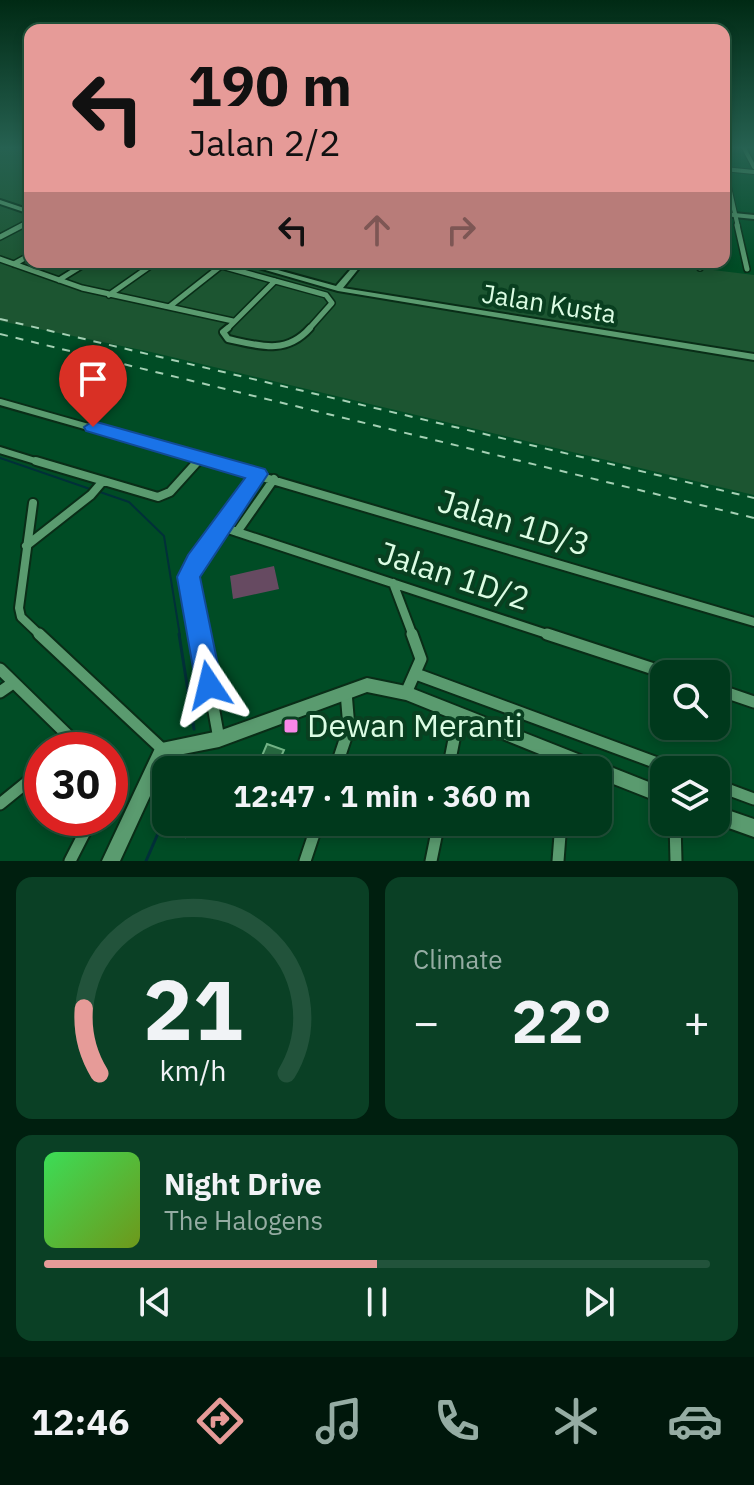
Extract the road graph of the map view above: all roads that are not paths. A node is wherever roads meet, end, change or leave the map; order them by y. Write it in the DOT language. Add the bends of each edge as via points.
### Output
graph roads {
  1 [pos="730,190"];
  2 [pos="0,202"];
  3 [pos="24,210"];
  4 [pos="730,214"];
  5 [pos="737,215"];
  6 [pos="754,217"];
  7 [pos="24,225"];
  8 [pos="0,237"];
  9 [pos="24,258"];
  10 [pos="0,259"];
  11 [pos="14,264"];
  12 [pos="24,268"];
  13 [pos="25,268"];
  14 [pos="78,268"];
  15 [pos="147,268"];
  16 [pos="219,268"];
  17 [pos="236,268"];
  18 [pos="263,268"];
  19 [pos="356,268"];
  20 [pos="747,269"];
  21 [pos="59,280"];
  22 [pos="275,281"];
  23 [pos="338,289"];
  24 [pos="109,295"];
  25 [pos="169,307"];
  26 [pos="233,321"];
  27 [pos="754,357"];
  28 [pos="0,402"];
  29 [pos="0,450"];
  30 [pos="201,457"];
  31 [pos="258,474"];
  32 [pos="274,479"];
  33 [pos="101,484"];
  34 [pos="33,503"];
  35 [pos="222,527"];
  36 [pos="237,532"];
  37 [pos="26,546"];
  38 [pos="393,583"];
  39 [pos="754,622"];
  40 [pos="650,668"];
  41 [pos="0,669"];
  42 [pos="416,674"];
  43 [pos="13,683"];
  44 [pos="0,692"];
  45 [pos="346,692"];
  46 [pos="406,693"];
  47 [pos="730,694"];
  48 [pos="754,702"];
  49 [pos="459,714"];
  50 [pos="60,732"];
  51 [pos="219,739"];
  52 [pos="163,750"];
  53 [pos="340,756"];
  54 [pos="451,756"];
  55 [pos="551,756"];
  56 [pos="650,760"];
  57 [pos="612,778"];
  58 [pos="24,785"];
  59 [pos="730,790"];
  60 [pos="650,791"];
  61 [pos="754,799"];
  62 [pos="0,804"];
  63 [pos="730,820"];
  64 [pos="754,828"];
  65 [pos="83,836"];
  66 [pos="313,836"];
  67 [pos="436,836"];
  68 [pos="560,836"];
  69 [pos="675,836"];
  70 [pos="70,861"];
  71 [pos="111,861"];
  72 [pos="305,861"];
  73 [pos="431,861"];
  74 [pos="558,861"];
  75 [pos="676,861"];
  1 -- 5 [label="street"];
  2 -- 3 [label="street"];
  4 -- 5 [label="street"];
  5 -- 6 [label="street"];
  5 -- 20 [label="street"];
  7 -- 8 [label="street"];
  9 -- 11 [label="street"];
  10 -- 11 [label="street"];
  11 -- 12 [label="street"];
  13 -- 21 [label="street"];
  14 -- 21 [label="street"];
  15 -- 24 [label="street"];
  16 -- 25 [label="street"];
  17 -- 22 [label="street"];
  18 -- 23 [label="street, Jalan Kusta"];
  19 -- 23 [label="street"];
  21 -- 24 [label="street"];
  22 -- 26 [label="street"];
  22 -- 26 [label="street" via="332,303 288,348 224,335"];
  23 -- 27 [label="street, Jalan Kusta"];
  24 -- 25 [label="street"];
  25 -- 26 [label="street"];
  28 -- 30 [label="street, Jalan 1D/3"];
  29 -- 33 [label="street"];
  30 -- 31 [label="street, Jalan 1D/3"];
  30 -- 33 [label="street" via="164,496"];
  31 -- 32 [label="street, Jalan 1D/3"];
  31 -- 35 [label="street"];
  32 -- 36 [label="street"];
  32 -- 39 [label="street, Jalan 1D/3"];
  33 -- 37 [label="street"];
  34 -- 37 [label="street"];
  35 -- 36 [label="street, Jalan 1D/2"];
  35 -- 51 [label="street" via="189,577"];
  36 -- 38 [label="street, Jalan 1D/2"];
  37 -- 52 [label="street" via="21,617"];
  38 -- 40 [label="street, Jalan 1D/2"];
  38 -- 42 [label="street" via="421,659"];
  41 -- 43 [label="street"];
  42 -- 46 [label="street"];
  42 -- 56 [label="street"];
  43 -- 44 [label="street"];
  43 -- 50 [label="street"];
  45 -- 46 [label="street" via="367,685"];
  45 -- 51 [label="street"];
  45 -- 53 [label="street" via="349,728"];
  46 -- 49 [label="street"];
  47 -- 48 [label="street"];
  49 -- 54 [label="street"];
  49 -- 55 [label="street"];
  51 -- 52 [label="street"];
  52 -- 71 [label="street"];
  57 -- 60 [label="street"];
  58 -- 62 [label="street"];
  59 -- 61 [label="street"];
  63 -- 64 [label="street"];
  65 -- 70 [label="street"];
  66 -- 72 [label="street"];
  67 -- 73 [label="street"];
  68 -- 74 [label="street"];
  69 -- 75 [label="street"];
}
